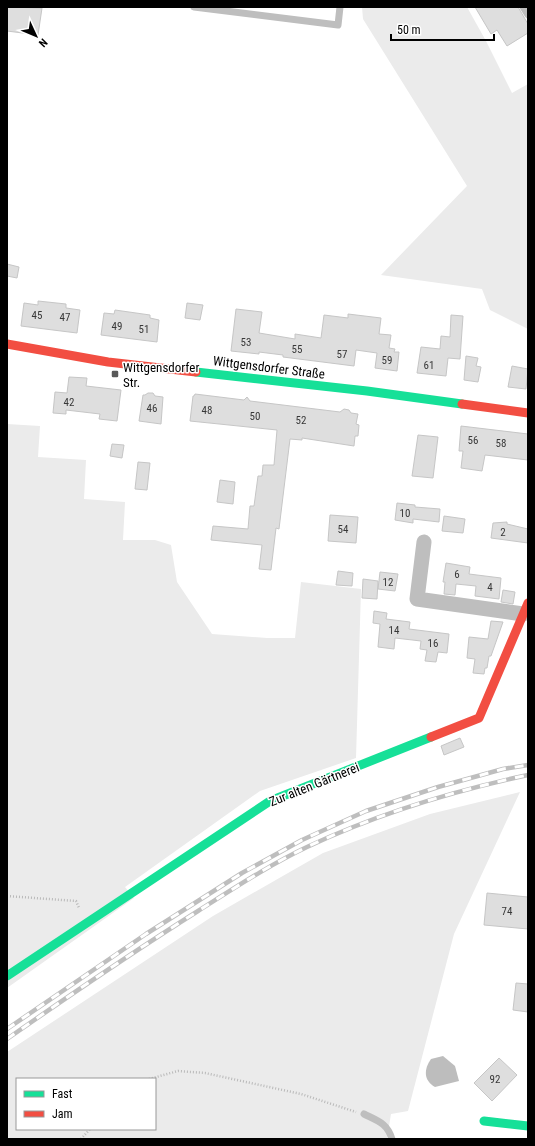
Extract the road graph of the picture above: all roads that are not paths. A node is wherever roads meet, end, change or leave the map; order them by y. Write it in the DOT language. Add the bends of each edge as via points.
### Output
graph roads {
  1 [pos="194,7"];
  2 [pos="340,7"];
  3 [pos="523,7"];
  4 [pos="528,15"];
  5 [pos="7,344"];
  6 [pos="528,413"];
  7 [pos="424,542"];
  8 [pos="526,608"];
  9 [pos="7,976"];
  10 [pos="364,1114"];
  11 [pos="484,1121"];
  12 [pos="528,1126"];
  13 [pos="392,1139"];
  1 -- 2 [label="lane" via="338,25"];
  3 -- 4 [label="lane"];
  5 -- 6 [label="street, Wittgensdorfer Straße" via="108,362 367,391"];
  7 -- 8 [label="street, Zur alten Gärtnerei" via="417,600"];
  8 -- 9 [label="street, Zur alten Gärtnerei" via="479,718 270,801"];
  10 -- 13 [label="lane" via="384,1124"];
  11 -- 12 [label="street"];
}
